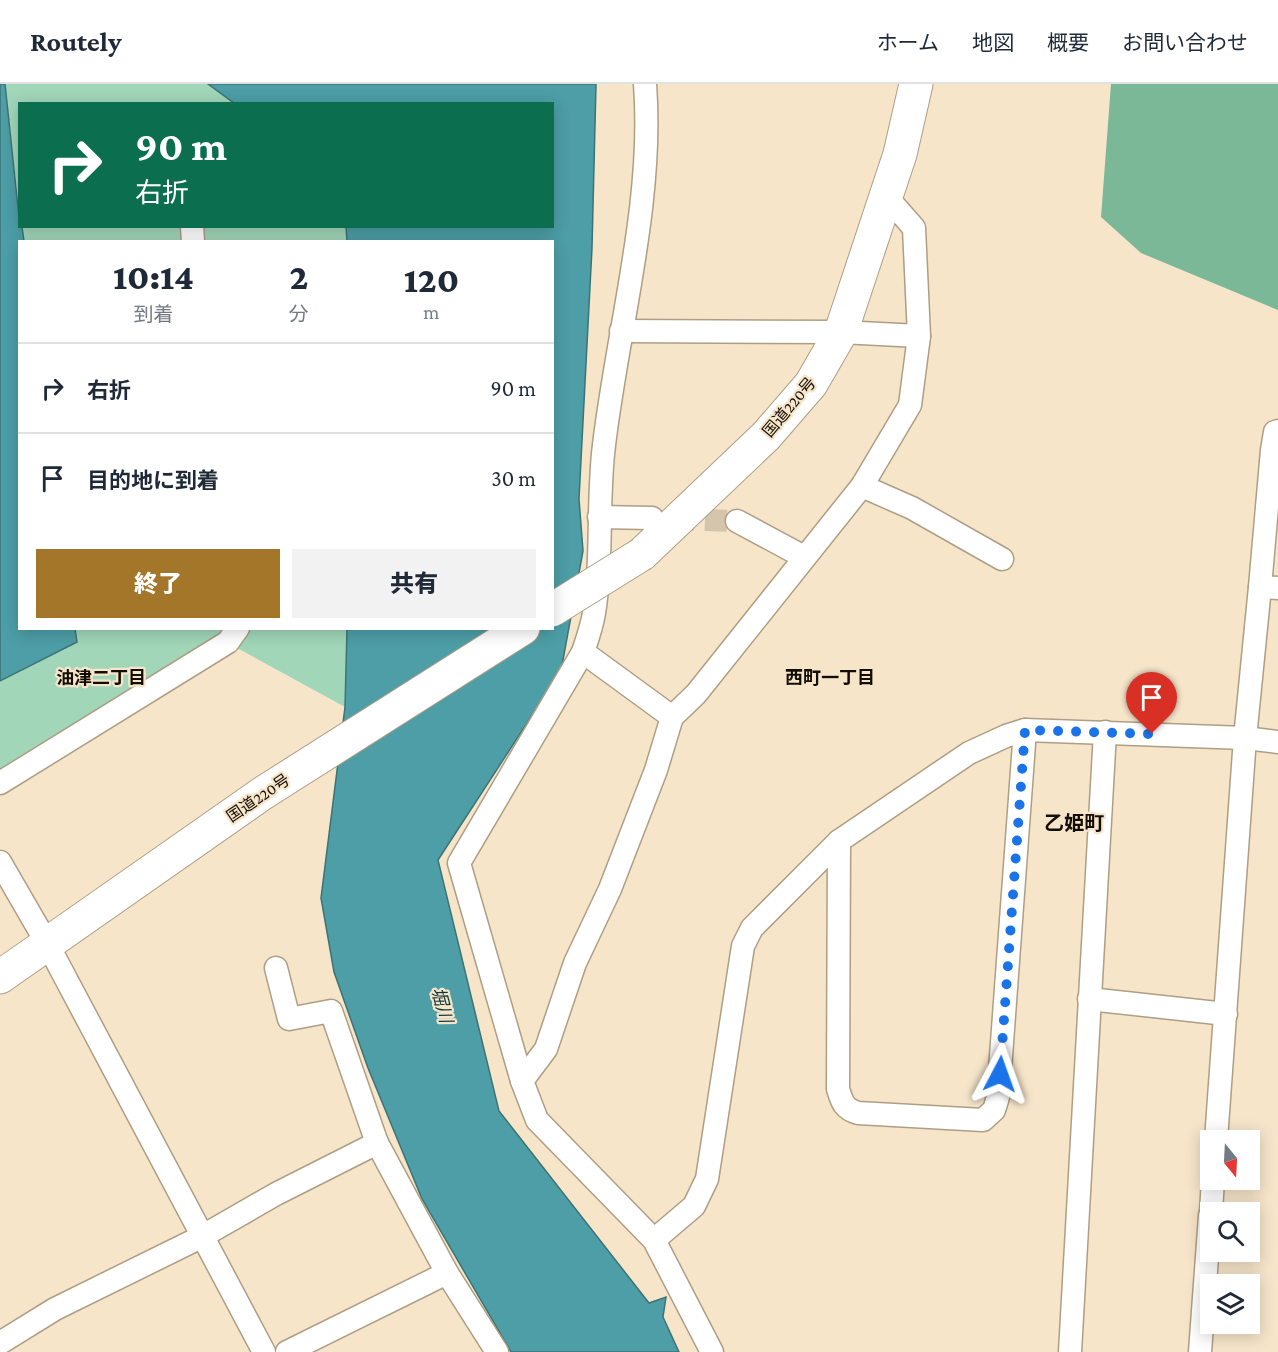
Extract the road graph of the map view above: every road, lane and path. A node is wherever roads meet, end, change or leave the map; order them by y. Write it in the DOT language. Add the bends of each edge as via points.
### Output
graph roads {
  1 [pos="645,84"];
  2 [pos="916,84"];
  3 [pos="885,195"];
  4 [pos="621,331"];
  5 [pos="841,332"];
  6 [pos="919,336"];
  7 [pos="1278,431"];
  8 [pos="862,486"];
  9 [pos="599,517"];
  10 [pos="652,518"];
  11 [pos="737,521"];
  12 [pos="804,557"];
  13 [pos="1002,559"];
  14 [pos="1269,587"];
  15 [pos="554,609"];
  16 [pos="237,630"];
  17 [pos="520,630"];
  18 [pos="583,652"];
  19 [pos="672,717"];
  20 [pos="1025,730"];
  21 [pos="1105,732"];
  22 [pos="1245,738"];
  23 [pos="1278,742"];
  24 [pos="0,783"];
  25 [pos="839,841"];
  26 [pos="0,862"];
  27 [pos="48,945"];
  28 [pos="276,968"];
  29 [pos="0,977"];
  30 [pos="1089,999"];
  31 [pos="1226,1014"];
  32 [pos="522,1081"];
  33 [pos="1217,1130"];
  34 [pos="377,1143"];
  35 [pos="201,1237"];
  36 [pos="654,1240"];
  37 [pos="1207,1262"];
  38 [pos="447,1273"];
  39 [pos="0,1343"];
  40 [pos="264,1352"];
  41 [pos="287,1352"];
  42 [pos="497,1352"];
  43 [pos="712,1352"];
  44 [pos="1070,1352"];
  45 [pos="1200,1352"];
  1 -- 4 [label="street" via="648,128"];
  2 -- 3 [label="highway, 国道220号" via="900,154"];
  3 -- 5 [label="highway, 国道220号"];
  3 -- 6 [label="street" via="914,228"];
  4 -- 5 [label="street"];
  4 -- 9 [label="street" via="604,443"];
  5 -- 6 [label="street"];
  5 -- 15 [label="highway, 国道220号, bridge" via="811,384 766,436 642,554"];
  6 -- 8 [label="street" via="910,405"];
  7 -- 14 [label="street" via="1272,450"];
  8 -- 12 [label="street"];
  8 -- 13 [label="street" via="912,508"];
  9 -- 10 [label="street"];
  9 -- 18 [label="street" via="594,615"];
  11 -- 12 [label="street"];
  12 -- 19 [label="street" via="696,694"];
  14 -- 22 [label="street"];
  16 -- 24 [label="street" via="228,642"];
  17 -- 27 [label="highway, 国道220号" via="263,793"];
  18 -- 19 [label="street"];
  18 -- 32 [label="street" via="459,863"];
  19 -- 32 [label="street" via="656,770 610,889 575,963 546,1049"];
  20 -- 21 [label="street"];
  20 -- 25 [label="street" via="969,753"];
  20 -- 25 [label="street" via="998,1097 989,1117 983,1120 858,1113 842,1103 838,1077"];
  21 -- 22 [label="street"];
  21 -- 30 [label="street"];
  22 -- 23 [label="street"];
  22 -- 31 [label="street"];
  25 -- 36 [label="street" via="757,923 748,937 740,959 707,1179 694,1206"];
  26 -- 27 [label="street"];
  27 -- 29 [label="highway, 国道220号"];
  27 -- 35 [label="street"];
  28 -- 34 [label="street" via="289,1019 331,1011"];
  30 -- 31 [label="street"];
  30 -- 44 [label="street"];
  31 -- 33 [label="street"];
  32 -- 36 [label="street" via="537,1120"];
  34 -- 35 [label="street"];
  34 -- 38 [label="street"];
  35 -- 39 [label="street" via="55,1309"];
  35 -- 40 [label="street"];
  36 -- 43 [label="street"];
  37 -- 45 [label="street"];
  38 -- 41 [label="street"];
  38 -- 42 [label="street"];
}
